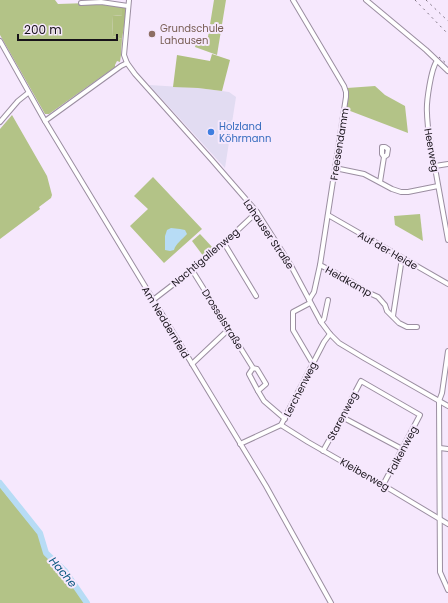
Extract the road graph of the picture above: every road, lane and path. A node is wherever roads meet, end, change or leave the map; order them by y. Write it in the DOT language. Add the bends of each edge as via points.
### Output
graph roads {
  1 [pos="129,0"];
  2 [pos="293,0"];
  3 [pos="366,0"];
  4 [pos="81,3"];
  5 [pos="128,6"];
  6 [pos="0,41"];
  7 [pos="437,61"];
  8 [pos="127,63"];
  9 [pos="448,71"];
  10 [pos="28,93"];
  11 [pos="45,121"];
  12 [pos="0,122"];
  13 [pos="384,157"];
  14 [pos="448,164"];
  15 [pos="435,166"];
  16 [pos="335,168"];
  17 [pos="380,182"];
  18 [pos="438,186"];
  19 [pos="256,212"];
  20 [pos="328,215"];
  21 [pos="448,240"];
  22 [pos="224,243"];
  23 [pos="402,258"];
  24 [pos="320,265"];
  25 [pos="192,270"];
  26 [pos="448,284"];
  27 [pos="256,296"];
  28 [pos="153,300"];
  29 [pos="328,300"];
  30 [pos="310,302"];
  31 [pos="392,316"];
  32 [pos="321,322"];
  33 [pos="416,327"];
  34 [pos="229,329"];
  35 [pos="330,334"];
  36 [pos="448,351"];
  37 [pos="192,364"];
  38 [pos="313,364"];
  39 [pos="253,368"];
  40 [pos="258,390"];
  41 [pos="439,401"];
  42 [pos="448,406"];
  43 [pos="420,415"];
  44 [pos="342,417"];
  45 [pos="284,419"];
  46 [pos="281,426"];
  47 [pos="240,444"];
  48 [pos="440,448"];
  49 [pos="402,449"];
  50 [pos="448,449"];
  51 [pos="323,451"];
  52 [pos="383,485"];
  53 [pos="440,520"];
  54 [pos="448,524"];
  55 [pos="448,590"];
  56 [pos="330,603"];
  1 -- 5 [label="street, Lahauser Straße"];
  2 -- 16 [label="street, Freesendamm" via="346,92"];
  3 -- 7 [label="street"];
  4 -- 5 [label="street" via="101,2"];
  5 -- 8 [label="street, Lahauser Straße" via="124,44"];
  6 -- 10 [label="street, Am Neddernfeld"];
  7 -- 9 [label="street"];
  7 -- 15 [label="street, Heerweg" via="431,79 427,112"];
  8 -- 11 [label="street"];
  8 -- 19 [label="street, Lahauser Straße"];
  10 -- 11 [label="street, Am Neddernfeld"];
  10 -- 12 [label="street"];
  11 -- 28 [label="street, Am Neddernfeld"];
  13 -- 17 [label="street"];
  14 -- 15 [label="street"];
  15 -- 18 [label="street, Heerweg"];
  16 -- 17 [label="street" via="359,172"];
  16 -- 20 [label="street, Freesendamm"];
  17 -- 18 [label="street" via="401,192"];
  18 -- 21 [label="street, Heerweg"];
  19 -- 22 [label="street, Nachtigallenweg"];
  19 -- 30 [label="street, Lahauser Straße" via="290,264"];
  20 -- 23 [label="street, Auf der Heide"];
  20 -- 24 [label="street, Freesendamm"];
  22 -- 25 [label="street, Nachtigallenweg"];
  22 -- 27 [label="street"];
  23 -- 26 [label="street, Auf der Heide"];
  23 -- 31 [label="street"];
  24 -- 30 [label="street, Freesendamm"];
  24 -- 31 [label="street, Heidkamp" via="378,297"];
  25 -- 28 [label="street, Nachtigallenweg"];
  25 -- 34 [label="street, Drosselstraße"];
  28 -- 37 [label="street, Am Neddernfeld"];
  29 -- 32 [label="street"];
  30 -- 32 [label="street, Lahauser Straße"];
  30 -- 38 [label="street" via="293,312 293,330"];
  31 -- 33 [label="street, Heidkamp" via="399,324"];
  32 -- 35 [label="street, Lahauser Straße"];
  34 -- 37 [label="street"];
  34 -- 39 [label="street, Drosselstraße"];
  35 -- 38 [label="street, Lerchenweg"];
  35 -- 41 [label="street, Lahauser Straße" via="339,343"];
  36 -- 41 [label="street"];
  37 -- 47 [label="street, Am Neddernfeld"];
  38 -- 45 [label="street, Lerchenweg"];
  39 -- 40 [label="street, Drosselstraße" via="249,374"];
  39 -- 40 [label="street, Drosselstraße" via="257,369 266,384"];
  40 -- 45 [label="street, Drosselstraße" via="264,401"];
  41 -- 42 [label="street, Lahauser Straße"];
  41 -- 48 [label="street"];
  43 -- 44 [label="street, Starenweg" via="361,381"];
  43 -- 49 [label="street, Falkenweg"];
  44 -- 49 [label="street"];
  44 -- 51 [label="street, Starenweg"];
  45 -- 46 [label="street, Lerchenweg"];
  46 -- 47 [label="street, Lerchenweg"];
  46 -- 51 [label="street, Kleiberweg"];
  47 -- 56 [label="street, Am Neddernfeld"];
  48 -- 50 [label="street"];
  48 -- 53 [label="street"];
  49 -- 52 [label="street, Falkenweg"];
  51 -- 52 [label="street, Kleiberweg"];
  52 -- 53 [label="street, Kleiberweg"];
  53 -- 54 [label="street, Kleiberweg"];
  53 -- 55 [label="street" via="440,572"];
}
